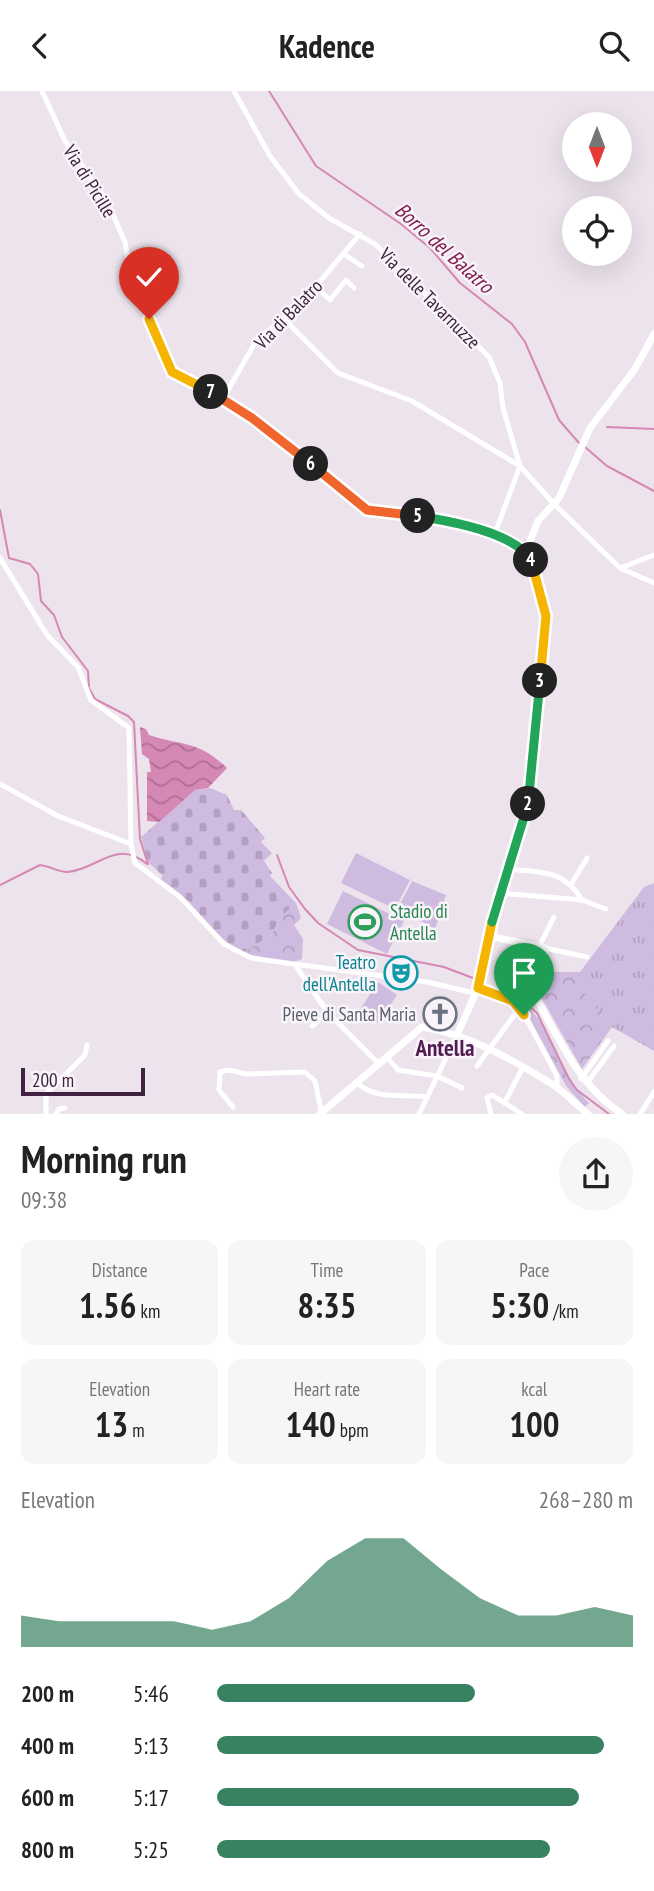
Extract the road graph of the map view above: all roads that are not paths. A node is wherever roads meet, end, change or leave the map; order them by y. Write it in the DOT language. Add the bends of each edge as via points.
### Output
graph roads {
  1 [pos="42,91"];
  2 [pos="234,91"];
  3 [pos="360,235"];
  4 [pos="344,254"];
  5 [pos="362,267"];
  6 [pos="315,286"];
  7 [pos="354,288"];
  8 [pos="283,318"];
  9 [pos="654,334"];
  10 [pos="223,399"];
  11 [pos="520,466"];
  12 [pos="554,504"];
  13 [pos="494,536"];
  14 [pos="517,547"];
  15 [pos="529,547"];
  16 [pos="654,555"];
  17 [pos="530,557"];
  18 [pos="0,558"];
  19 [pos="620,568"];
  20 [pos="654,583"];
  21 [pos="0,784"];
  22 [pos="131,844"];
  23 [pos="587,858"];
  24 [pos="506,869"];
  25 [pos="572,883"];
  26 [pos="499,893"];
  27 [pos="582,900"];
  28 [pos="606,909"];
  29 [pos="554,917"];
  30 [pos="489,936"];
  31 [pos="542,948"];
  32 [pos="587,957"];
  33 [pos="296,966"];
  34 [pos="476,990"];
  35 [pos="535,996"];
  36 [pos="520,1007"];
  37 [pos="328,1013"];
  38 [pos="312,1026"];
  39 [pos="457,1035"];
  40 [pos="608,1041"];
  41 [pos="87,1045"];
  42 [pos="614,1046"];
  43 [pos="490,1051"];
  44 [pos="387,1057"];
  45 [pos="379,1064"];
  46 [pos="477,1066"];
  47 [pos="522,1069"];
  48 [pos="437,1076"];
  49 [pos="584,1081"];
  50 [pos="358,1084"];
  51 [pos="462,1088"];
  52 [pos="557,1088"];
  53 [pos="654,1092"];
  54 [pos="427,1097"];
  55 [pos="505,1102"];
  56 [pos="233,1107"];
  57 [pos="65,1108"];
  58 [pos="322,1113"];
  59 [pos="46,1114"];
  60 [pos="56,1114"];
  61 [pos="418,1114"];
  62 [pos="491,1114"];
  63 [pos="522,1114"];
  64 [pos="588,1114"];
  65 [pos="622,1114"];
  66 [pos="640,1114"];
  1 -- 10 [label="street, Via di Picille" via="65,141 108,203 125,242 135,298 148,314 170,368"];
  2 -- 3 [label="street, Via delle Tavarnuzze" via="291,185 314,208"];
  3 -- 4 [label="street, Via di Balatro"];
  3 -- 11 [label="street, Via delle Tavarnuzze" via="375,244 489,357"];
  4 -- 5 [label="street"];
  4 -- 6 [label="street, Via di Balatro"];
  6 -- 7 [label="street" via="330,300 346,280"];
  6 -- 8 [label="street, Via di Balatro"];
  8 -- 10 [label="street, Via di Balatro" via="256,341"];
  8 -- 11 [label="street" via="334,371 412,401"];
  9 -- 12 [label="street" via="635,369 590,428"];
  10 -- 13 [label="street, Via di Picille" via="367,510 451,521"];
  11 -- 12 [label="street, Via delle Tavarnuzze"];
  11 -- 13 [label="street"];
  12 -- 15 [label="street" via="536,524"];
  12 -- 19 [label="street, Via delle Tavarnuzze"];
  13 -- 14 [label="street, Via di Picille"];
  14 -- 15 [label="street, Via di Picille"];
  14 -- 17 [label="street, Via di Picille"];
  15 -- 17 [label="street"];
  16 -- 19 [label="street"];
  17 -- 24 [label="street" via="545,605 545,644 527,807"];
  18 -- 22 [label="street" via="47,635 75,663 91,700 129,728"];
  19 -- 20 [label="street"];
  21 -- 22 [label="street" via="58,815"];
  22 -- 33 [label="street" via="135,863 180,897 224,944 251,958"];
  23 -- 25 [label="street"];
  24 -- 25 [label="street" via="549,873"];
  24 -- 26 [label="street"];
  25 -- 27 [label="street"];
  26 -- 27 [label="street"];
  26 -- 30 [label="street"];
  27 -- 28 [label="street"];
  29 -- 31 [label="street"];
  30 -- 31 [label="street"];
  30 -- 34 [label="street"];
  31 -- 32 [label="street"];
  31 -- 35 [label="street"];
  33 -- 34 [label="street"];
  33 -- 37 [label="street"];
  34 -- 36 [label="street" via="501,995"];
  34 -- 39 [label="street"];
  35 -- 36 [label="street"];
  35 -- 49 [label="street"];
  36 -- 43 [label="street"];
  36 -- 52 [label="street" via="557,1076"];
  37 -- 38 [label="street"];
  37 -- 45 [label="street"];
  39 -- 43 [label="street"];
  39 -- 44 [label="street" via="418,1028"];
  39 -- 48 [label="street"];
  40 -- 49 [label="street"];
  41 -- 59 [label="street" via="85,1055 46,1094"];
  42 -- 49 [label="street"];
  43 -- 46 [label="street"];
  43 -- 47 [label="street"];
  44 -- 45 [label="street"];
  44 -- 48 [label="street" via="398,1070"];
  45 -- 50 [label="street"];
  47 -- 52 [label="street"];
  47 -- 55 [label="street"];
  48 -- 51 [label="street"];
  48 -- 54 [label="street"];
  49 -- 65 [label="street"];
  50 -- 54 [label="street" via="378,1096"];
  50 -- 58 [label="street"];
  52 -- 64 [label="street"];
  53 -- 66 [label="street"];
  54 -- 61 [label="street"];
  55 -- 62 [label="street" via="490,1095"];
  55 -- 63 [label="street"];
  56 -- 58 [label="street" via="219,1090 220,1072 298,1072 315,1081"];
  57 -- 60 [label="street"];
}
